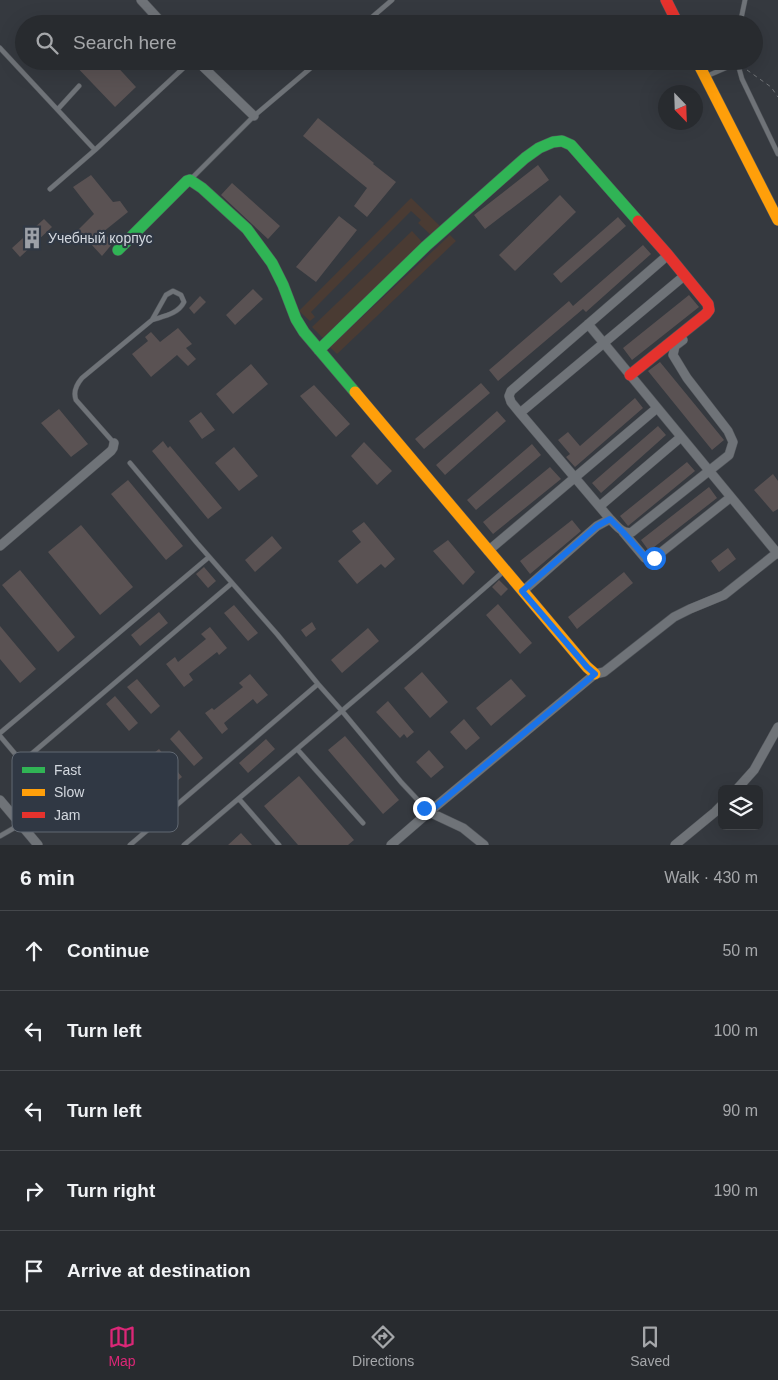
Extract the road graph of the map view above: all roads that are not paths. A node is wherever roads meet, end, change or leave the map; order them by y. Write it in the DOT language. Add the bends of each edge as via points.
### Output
graph roads {
  1 [pos="141,0"];
  2 [pos="392,0"];
  3 [pos="666,0"];
  4 [pos="745,0"];
  5 [pos="155,15"];
  6 [pos="374,15"];
  7 [pos="674,15"];
  8 [pos="742,15"];
  9 [pos="0,48"];
  10 [pos="15,64"];
  11 [pos="21,70"];
  12 [pos="180,70"];
  13 [pos="206,70"];
  14 [pos="308,70"];
  15 [pos="702,70"];
  16 [pos="720,70"];
  17 [pos="739,70"];
  18 [pos="705,77"];
  19 [pos="79,86"];
  20 [pos="58,109"];
  21 [pos="254,116"];
  22 [pos="95,150"];
  23 [pos="778,154"];
  24 [pos="190,180"];
  25 [pos="50,189"];
  26 [pos="778,220"];
  27 [pos="118,250"];
  28 [pos="668,255"];
  29 [pos="684,276"];
  30 [pos="152,320"];
  31 [pos="588,324"];
  32 [pos="699,328"];
  33 [pos="604,343"];
  34 [pos="319,350"];
  35 [pos="630,375"];
  36 [pos="657,408"];
  37 [pos="520,413"];
  38 [pos="681,437"];
  39 [pos="114,443"];
  40 [pos="130,463"];
  41 [pos="709,470"];
  42 [pos="575,478"];
  43 [pos="731,497"];
  44 [pos="600,506"];
  45 [pos="610,519"];
  46 [pos="623,532"];
  47 [pos="0,546"];
  48 [pos="488,551"];
  49 [pos="778,553"];
  50 [pos="209,557"];
  51 [pos="504,570"];
  52 [pos="232,583"];
  53 [pos="522,591"];
  54 [pos="595,674"];
  55 [pos="318,684"];
  56 [pos="342,711"];
  57 [pos="778,727"];
  58 [pos="0,734"];
  59 [pos="297,749"];
  60 [pos="14,752"];
  61 [pos="34,752"];
  62 [pos="741,785"];
  63 [pos="239,799"];
  64 [pos="0,800"];
  65 [pos="178,804"];
  66 [pos="718,809"];
  67 [pos="429,812"];
  68 [pos="12,814"];
  69 [pos="363,823"];
  70 [pos="12,829"];
  71 [pos="27,832"];
  72 [pos="145,832"];
  73 [pos="0,836"];
  74 [pos="394,844"];
  75 [pos="38,845"];
  76 [pos="130,845"];
  77 [pos="184,845"];
  78 [pos="279,845"];
  79 [pos="484,845"];
  80 [pos="675,845"];
  1 -- 5 [label="street"];
  2 -- 6 [label="lane"];
  3 -- 7 [label="street"];
  4 -- 8 [label="lane"];
  9 -- 10 [label="lane"];
  11 -- 20 [label="lane"];
  12 -- 22 [label="lane"];
  13 -- 21 [label="street"];
  14 -- 21 [label="lane"];
  15 -- 18 [label="street"];
  16 -- 18 [label="lane"];
  17 -- 23 [label="lane"];
  18 -- 26 [label="street"];
  19 -- 20 [label="lane"];
  20 -- 22 [label="lane"];
  21 -- 24 [label="lane"];
  22 -- 25 [label="lane"];
  24 -- 27 [label="street"];
  24 -- 34 [label="street" via="247,229 272,263 296,319"];
  28 -- 29 [label="street"];
  28 -- 31 [label="street"];
  28 -- 34 [label="street" via="571,145 554,141 532,153 467,208"];
  29 -- 33 [label="street"];
  29 -- 35 [label="street" via="708,304 709,310"];
  30 -- 30 [label="lane" via="166,295 173,291 181,295 184,302 181,307 174,313"];
  30 -- 39 [label="lane" via="82,378 74,394"];
  31 -- 33 [label="street"];
  31 -- 37 [label="street" via="511,391 511,402"];
  32 -- 41 [label="street" via="675,346 673,355 728,430 733,442 729,455"];
  33 -- 35 [label="street"];
  33 -- 37 [label="street"];
  34 -- 48 [label="street"];
  35 -- 36 [label="street"];
  36 -- 38 [label="street"];
  36 -- 42 [label="street"];
  37 -- 42 [label="street"];
  38 -- 41 [label="street"];
  38 -- 44 [label="street"];
  39 -- 47 [label="street" via="111,451"];
  40 -- 50 [label="lane"];
  41 -- 43 [label="street"];
  41 -- 46 [label="street" via="632,532"];
  42 -- 44 [label="street"];
  42 -- 48 [label="street"];
  43 -- 46 [label="street" via="654,558 646,558"];
  43 -- 49 [label="street"];
  44 -- 45 [label="street"];
  45 -- 46 [label="street"];
  45 -- 53 [label="street" via="597,526"];
  48 -- 51 [label="street"];
  49 -- 54 [label="street" via="724,595 674,617 604,672"];
  50 -- 52 [label="lane"];
  50 -- 58 [label="lane"];
  51 -- 53 [label="street"];
  51 -- 56 [label="lane"];
  52 -- 55 [label="lane"];
  52 -- 61 [label="lane"];
  53 -- 54 [label="street"];
  54 -- 67 [label="street"];
  55 -- 56 [label="lane"];
  55 -- 65 [label="lane"];
  56 -- 59 [label="lane"];
  56 -- 67 [label="lane"];
  57 -- 62 [label="street" via="754,770"];
  58 -- 60 [label="lane"];
  59 -- 63 [label="lane"];
  59 -- 69 [label="lane"];
  63 -- 77 [label="lane"];
  63 -- 78 [label="lane"];
  64 -- 68 [label="street"];
  66 -- 80 [label="street"];
  67 -- 74 [label="street"];
  67 -- 79 [label="street" via="464,828"];
  70 -- 73 [label="lane"];
  71 -- 75 [label="street"];
  72 -- 76 [label="lane"];
}
